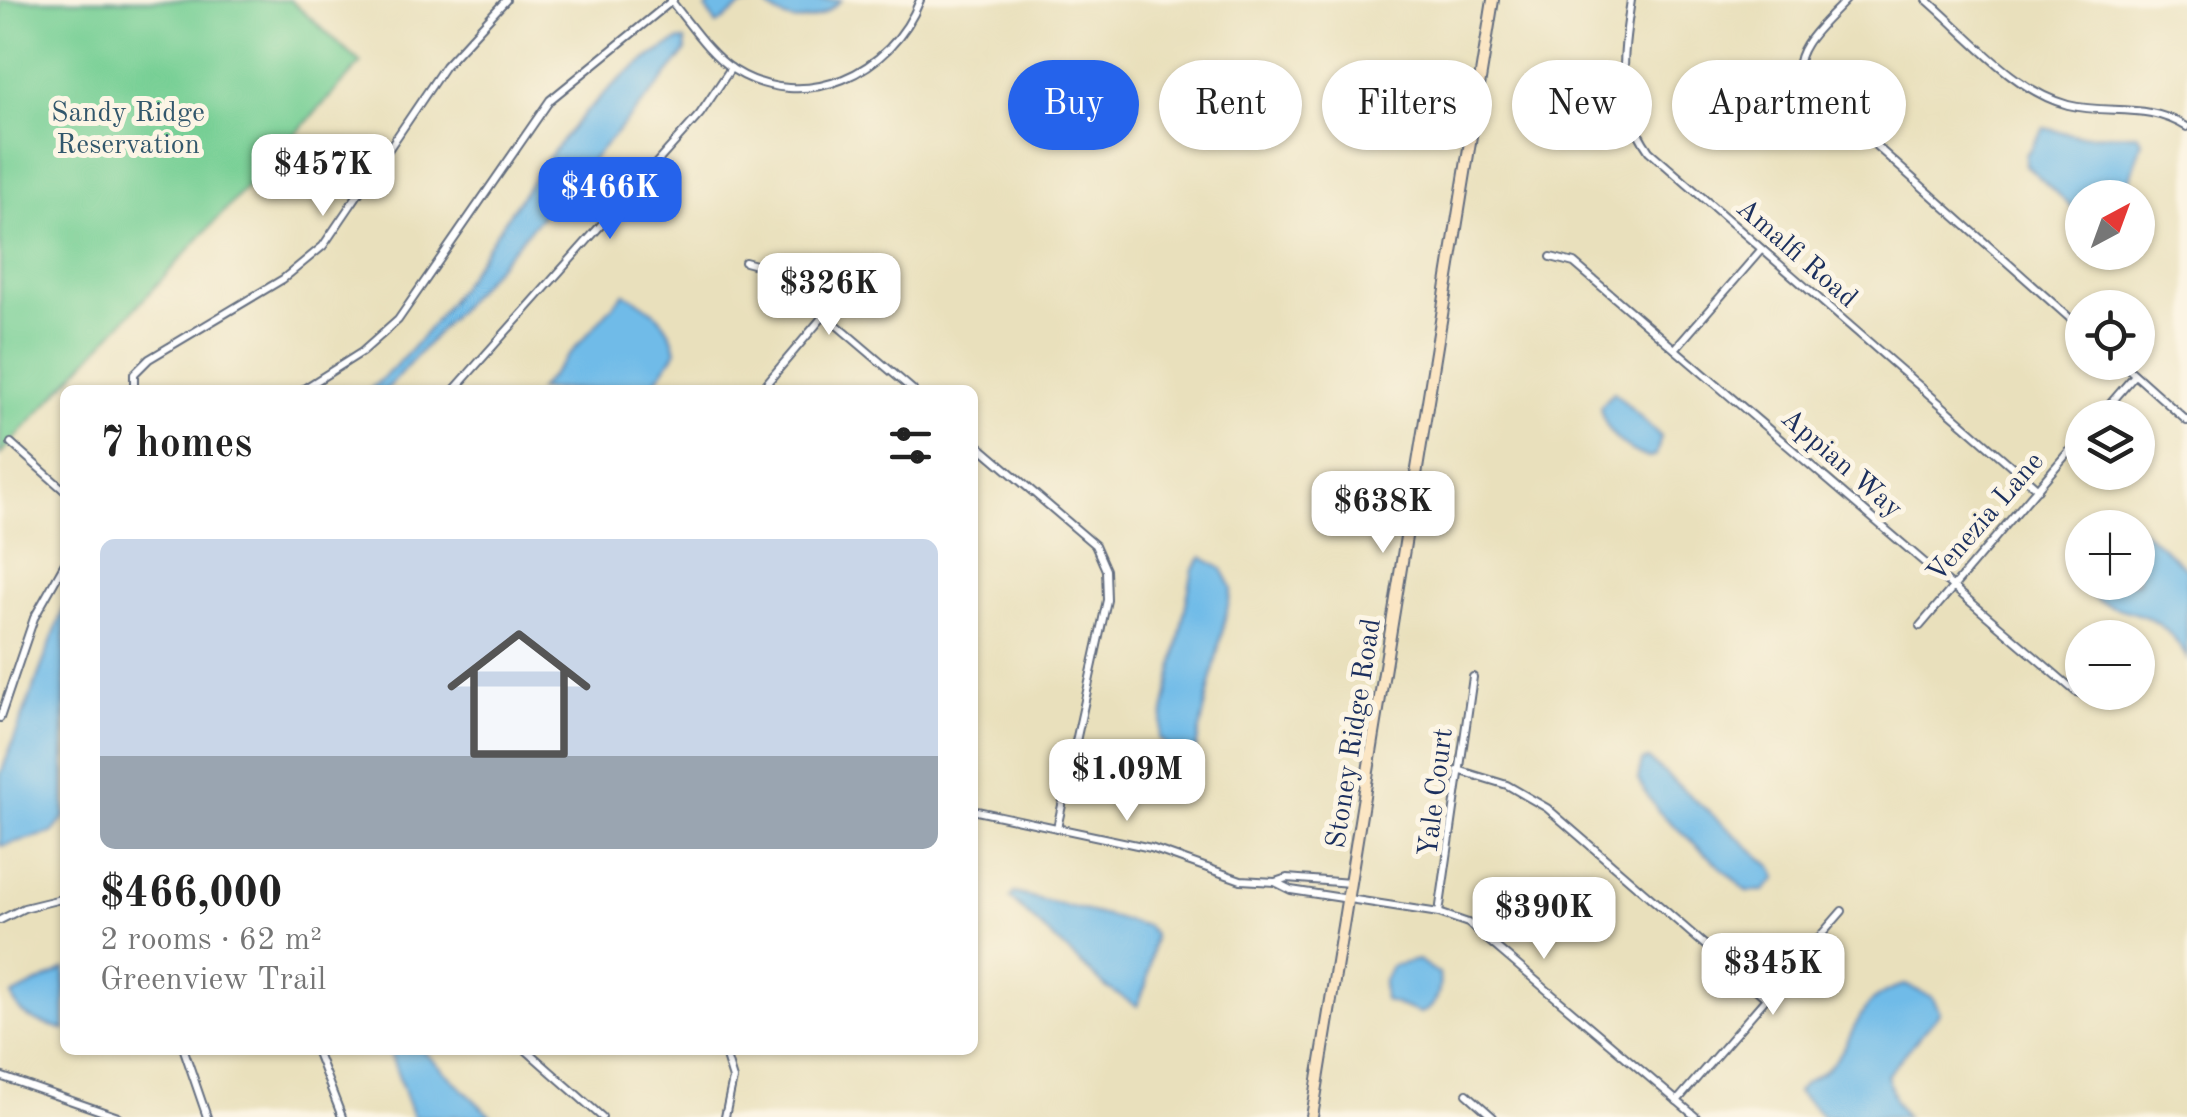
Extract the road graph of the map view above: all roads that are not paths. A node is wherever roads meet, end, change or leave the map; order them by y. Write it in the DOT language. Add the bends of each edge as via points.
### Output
graph roads {
  1 [pos="506,0"];
  2 [pos="671,0"];
  3 [pos="920,0"];
  4 [pos="1493,0"];
  5 [pos="1631,0"];
  6 [pos="1846,0"];
  7 [pos="1927,0"];
  8 [pos="732,68"];
  9 [pos="2187,127"];
  10 [pos="1760,250"];
  11 [pos="1551,256"];
  12 [pos="746,262"];
  13 [pos="869,262"];
  14 [pos="2065,314"];
  15 [pos="825,315"];
  16 [pos="1676,349"];
  17 [pos="2131,380"];
  18 [pos="2141,380"];
  19 [pos="134,385"];
  20 [pos="310,385"];
  21 [pos="458,385"];
  22 [pos="765,385"];
  23 [pos="908,385"];
  24 [pos="2113,400"];
  25 [pos="2187,421"];
  26 [pos="11,443"];
  27 [pos="978,445"];
  28 [pos="2065,456"];
  29 [pos="60,487"];
  30 [pos="2038,488"];
  31 [pos="60,572"];
  32 [pos="1954,587"];
  33 [pos="1920,626"];
  34 [pos="1472,677"];
  35 [pos="2065,683"];
  36 [pos="3,699"];
  37 [pos="0,718"];
  38 [pos="1458,770"];
  39 [pos="978,811"];
  40 [pos="1057,828"];
  41 [pos="1275,882"];
  42 [pos="1351,884"];
  43 [pos="1348,898"];
  44 [pos="60,899"];
  45 [pos="1842,911"];
  46 [pos="1439,913"];
  47 [pos="0,920"];
  48 [pos="1766,998"];
  49 [pos="186,1055"];
  50 [pos="318,1055"];
  51 [pos="532,1055"];
  52 [pos="726,1055"];
  53 [pos="0,1076"];
  54 [pos="1468,1094"];
  55 [pos="1677,1101"];
  56 [pos="118,1117"];
  57 [pos="207,1117"];
  58 [pos="342,1117"];
  59 [pos="602,1117"];
  60 [pos="726,1117"];
  61 [pos="1312,1117"];
  62 [pos="1494,1117"];
  63 [pos="1696,1117"];
  1 -- 19 [label="street" via="445,66 323,246 283,279 149,359 134,374"];
  2 -- 8 [label="street"];
  2 -- 20 [label="street" via="550,100 398,320"];
  3 -- 8 [label="street" via="880,57 838,83 787,88"];
  4 -- 42 [label="street, Stoney Ridge Road"];
  5 -- 10 [label="street, Amalfi Road" via="1622,85 1635,128 1655,158"];
  6 -- 14 [label="street" via="1800,54 1801,79"];
  7 -- 9 [label="street" via="2042,94 2080,107 2150,110"];
  8 -- 21 [label="street" via="683,134"];
  10 -- 16 [label="street"];
  10 -- 30 [label="street, Amalfi Road"];
  11 -- 16 [label="street, Appian Way" via="1574,263"];
  12 -- 15 [label="street" via="771,269"];
  13 -- 15 [label="street"];
  15 -- 22 [label="street"];
  15 -- 23 [label="street"];
  16 -- 32 [label="street, Appian Way"];
  17 -- 24 [label="street"];
  18 -- 25 [label="street"];
  26 -- 29 [label="street"];
  27 -- 40 [label="street" via="1089,539 1106,570 1106,600"];
  28 -- 30 [label="street, Venezia Lane"];
  30 -- 32 [label="street, Venezia Lane"];
  31 -- 36 [label="street"];
  32 -- 33 [label="street, Venezia Lane"];
  32 -- 35 [label="street, Appian Way"];
  34 -- 38 [label="street, Yale Court"];
  36 -- 37 [label="street"];
  38 -- 46 [label="street, Yale Court"];
  38 -- 48 [label="street" via="1506,784 1547,808"];
  39 -- 40 [label="street"];
  40 -- 41 [label="street" via="1151,848 1240,880"];
  41 -- 42 [label="street"];
  41 -- 43 [label="street"];
  42 -- 43 [label="street, Stoney Ridge Road"];
  43 -- 46 [label="street"];
  43 -- 61 [label="street, Stoney Ridge Road"];
  44 -- 47 [label="street"];
  45 -- 48 [label="street"];
  46 -- 55 [label="street" via="1483,933"];
  48 -- 55 [label="street"];
  49 -- 57 [label="street"];
  50 -- 58 [label="street"];
  51 -- 59 [label="street"];
  52 -- 60 [label="street" via="734,1079"];
  53 -- 56 [label="street"];
  54 -- 62 [label="street"];
  55 -- 63 [label="street"];
}
